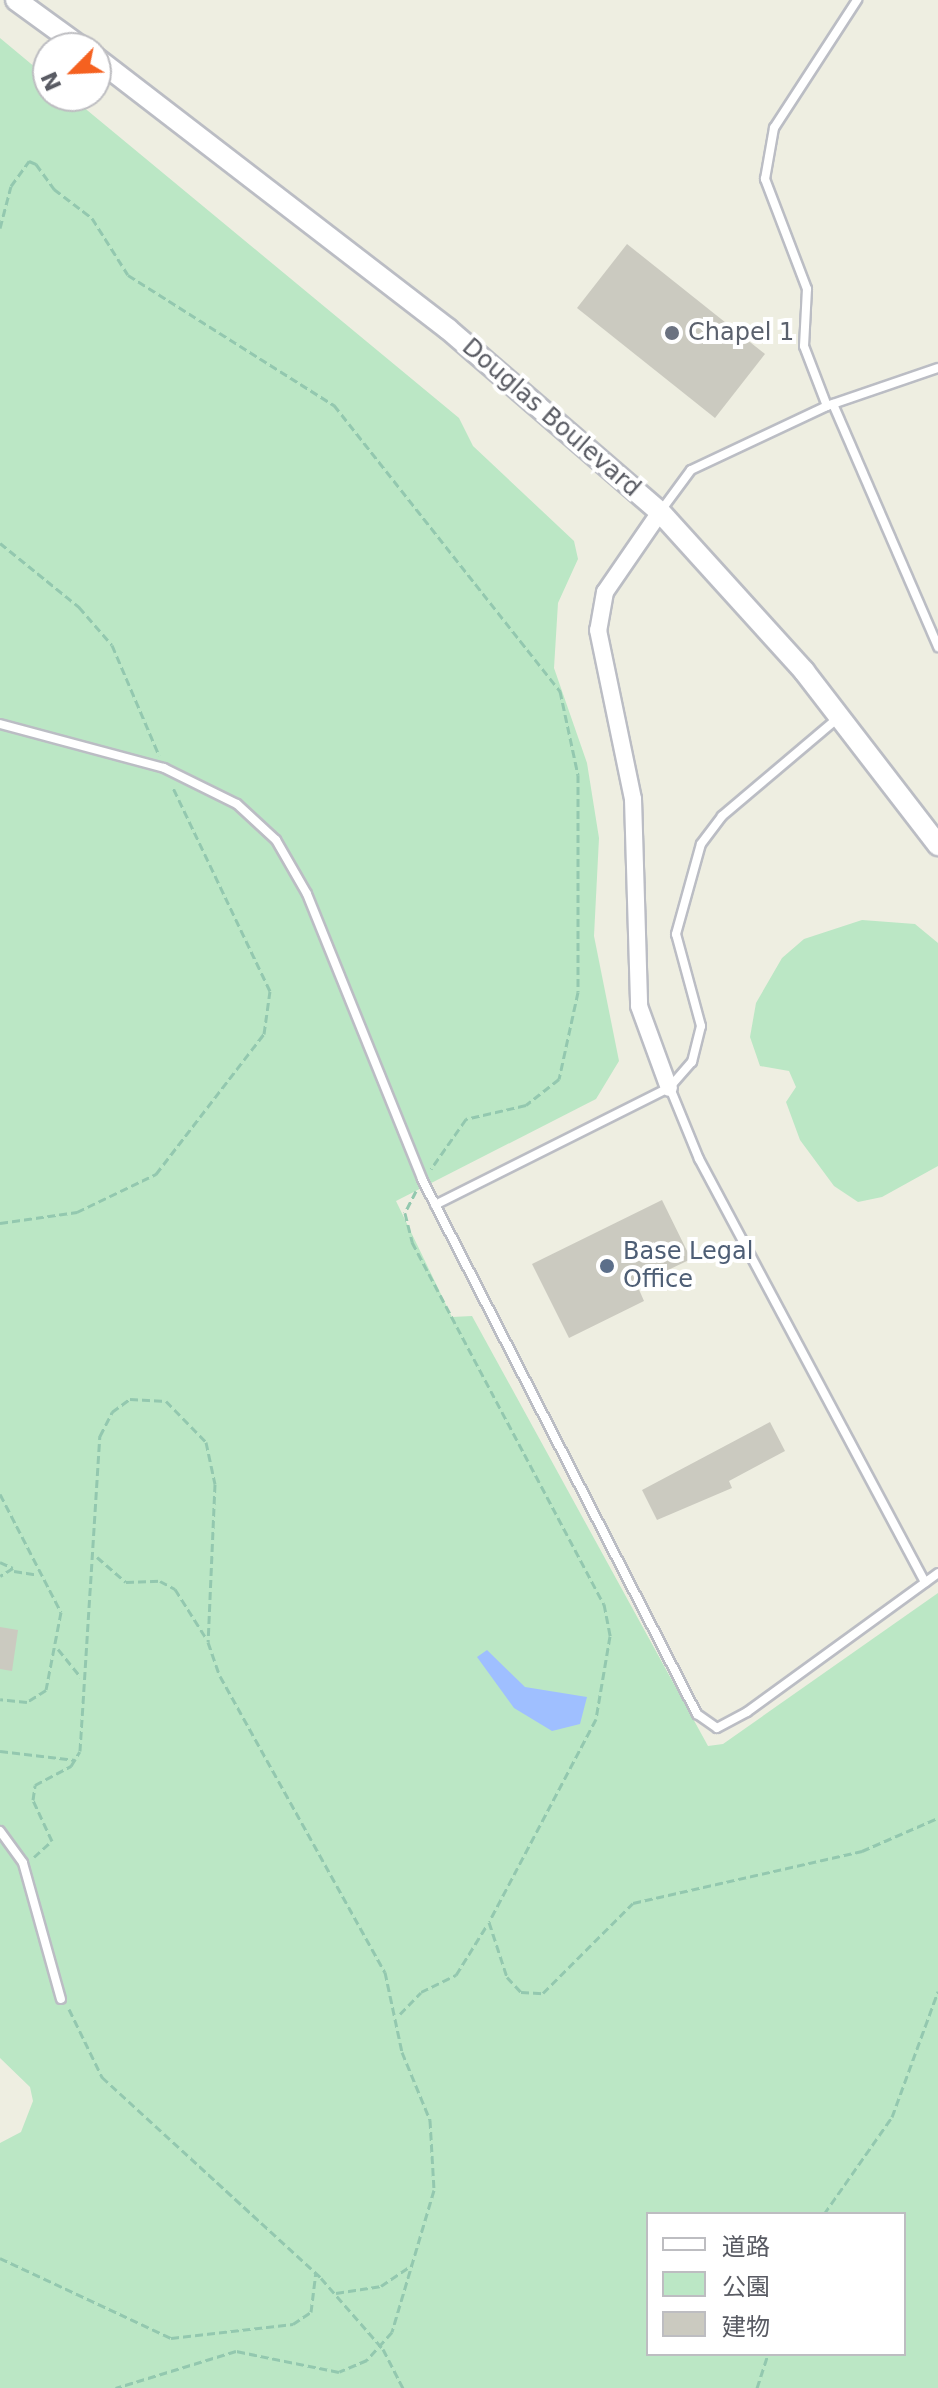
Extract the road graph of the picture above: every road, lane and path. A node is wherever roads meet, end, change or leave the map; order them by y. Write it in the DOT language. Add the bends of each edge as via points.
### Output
graph roads {
  1 [pos="16,0"];
  2 [pos="857,0"];
  3 [pos="60,32"];
  4 [pos="112,70"];
  5 [pos="0,228"];
  6 [pos="938,368"];
  7 [pos="830,405"];
  8 [pos="660,512"];
  9 [pos="0,543"];
  10 [pos="938,647"];
  11 [pos="841,716"];
  12 [pos="0,724"];
  13 [pos="164,768"];
  14 [pos="938,845"];
  15 [pos="669,1088"];
  16 [pos="422,1179"];
  17 [pos="435,1205"];
  18 [pos="0,1223"];
  19 [pos="0,1494"];
  20 [pos="97,1557"];
  21 [pos="0,1562"];
  22 [pos="13,1571"];
  23 [pos="938,1573"];
  24 [pos="38,1575"];
  25 [pos="0,1576"];
  26 [pos="925,1582"];
  27 [pos="208,1642"];
  28 [pos="58,1649"];
  29 [pos="82,1679"];
  30 [pos="0,1699"];
  31 [pos="0,1751"];
  32 [pos="75,1760"];
  33 [pos="938,1818"];
  34 [pos="0,1831"];
  35 [pos="23,1863"];
  36 [pos="489,1922"];
  37 [pos="938,1991"];
  38 [pos="61,1999"];
  39 [pos="400,2014"];
  40 [pos="825,2212"];
  41 [pos="0,2258"];
  42 [pos="415,2263"];
  43 [pos="316,2273"];
  44 [pos="336,2293"];
  45 [pos="383,2349"];
  46 [pos="767,2356"];
  47 [pos="116,2388"];
  48 [pos="403,2388"];
  49 [pos="757,2388"];
  1 -- 3 [label="street"];
  2 -- 7 [label="lane" via="774,128 765,179 807,289 804,346"];
  4 -- 8 [label="street, Douglas Boulevard" via="448,329"];
  5 -- 16 [label="path" via="11,186 29,161 36,164 54,189 92,218 128,275 334,405 560,691 578,775 578,992 559,1079 526,1105 466,1119"];
  6 -- 7 [label="lane"];
  7 -- 8 [label="lane" via="691,470"];
  7 -- 10 [label="lane"];
  8 -- 11 [label="street, Douglas Boulevard"];
  8 -- 15 [label="street" via="605,592 598,630 633,799 639,1006"];
  9 -- 13 [label="path" via="79,607 112,645"];
  11 -- 14 [label="street, Douglas Boulevard" via="861,752"];
  11 -- 15 [label="lane" via="722,816 701,844 676,934 701,1026 692,1062"];
  12 -- 13 [label="lane"];
  13 -- 16 [label="lane" via="237,804 276,840 307,894"];
  13 -- 18 [label="path" via="270,991 264,1034 156,1174 77,1212"];
  15 -- 17 [label="lane"];
  15 -- 26 [label="lane" via="699,1159"];
  16 -- 17 [label="lane"];
  16 -- 36 [label="path" via="405,1213 412,1242 604,1604 608,1658 596,1719"];
  17 -- 26 [label="lane" via="697,1714 717,1728 747,1712"];
  19 -- 24 [label="path"];
  20 -- 27 [label="path" via="126,1582 160,1581 175,1589"];
  20 -- 27 [label="path" via="100,1436 112,1412 130,1399 166,1401 206,1442 215,1484"];
  20 -- 29 [label="path"];
  21 -- 22 [label="path"];
  22 -- 24 [label="path"];
  22 -- 25 [label="path"];
  23 -- 26 [label="lane"];
  24 -- 28 [label="path" via="61,1612"];
  27 -- 39 [label="path" via="220,1676 385,1972"];
  28 -- 29 [label="path"];
  28 -- 30 [label="path" via="40,1697"];
  29 -- 32 [label="path" via="84,1719"];
  31 -- 32 [label="path"];
  32 -- 35 [label="path" via="35,1785 33,1800 52,1841"];
  33 -- 36 [label="path" via="862,1851 633,1903 543,1993 521,1992 507,1977"];
  34 -- 35 [label="lane"];
  35 -- 38 [label="lane"];
  36 -- 39 [label="path" via="456,1975 421,1992"];
  37 -- 40 [label="path" via="892,2117"];
  38 -- 43 [label="path" via="102,2077 126,2104"];
  39 -- 42 [label="path" via="402,2052 436,2155"];
  41 -- 43 [label="path" via="171,2338 293,2324 311,2312"];
  42 -- 44 [label="path" via="381,2286"];
  42 -- 45 [label="path"];
  43 -- 44 [label="path"];
  44 -- 45 [label="path"];
  45 -- 47 [label="path" via="339,2372 236,2351"];
  45 -- 48 [label="path"];
  46 -- 49 [label="path"];
}
